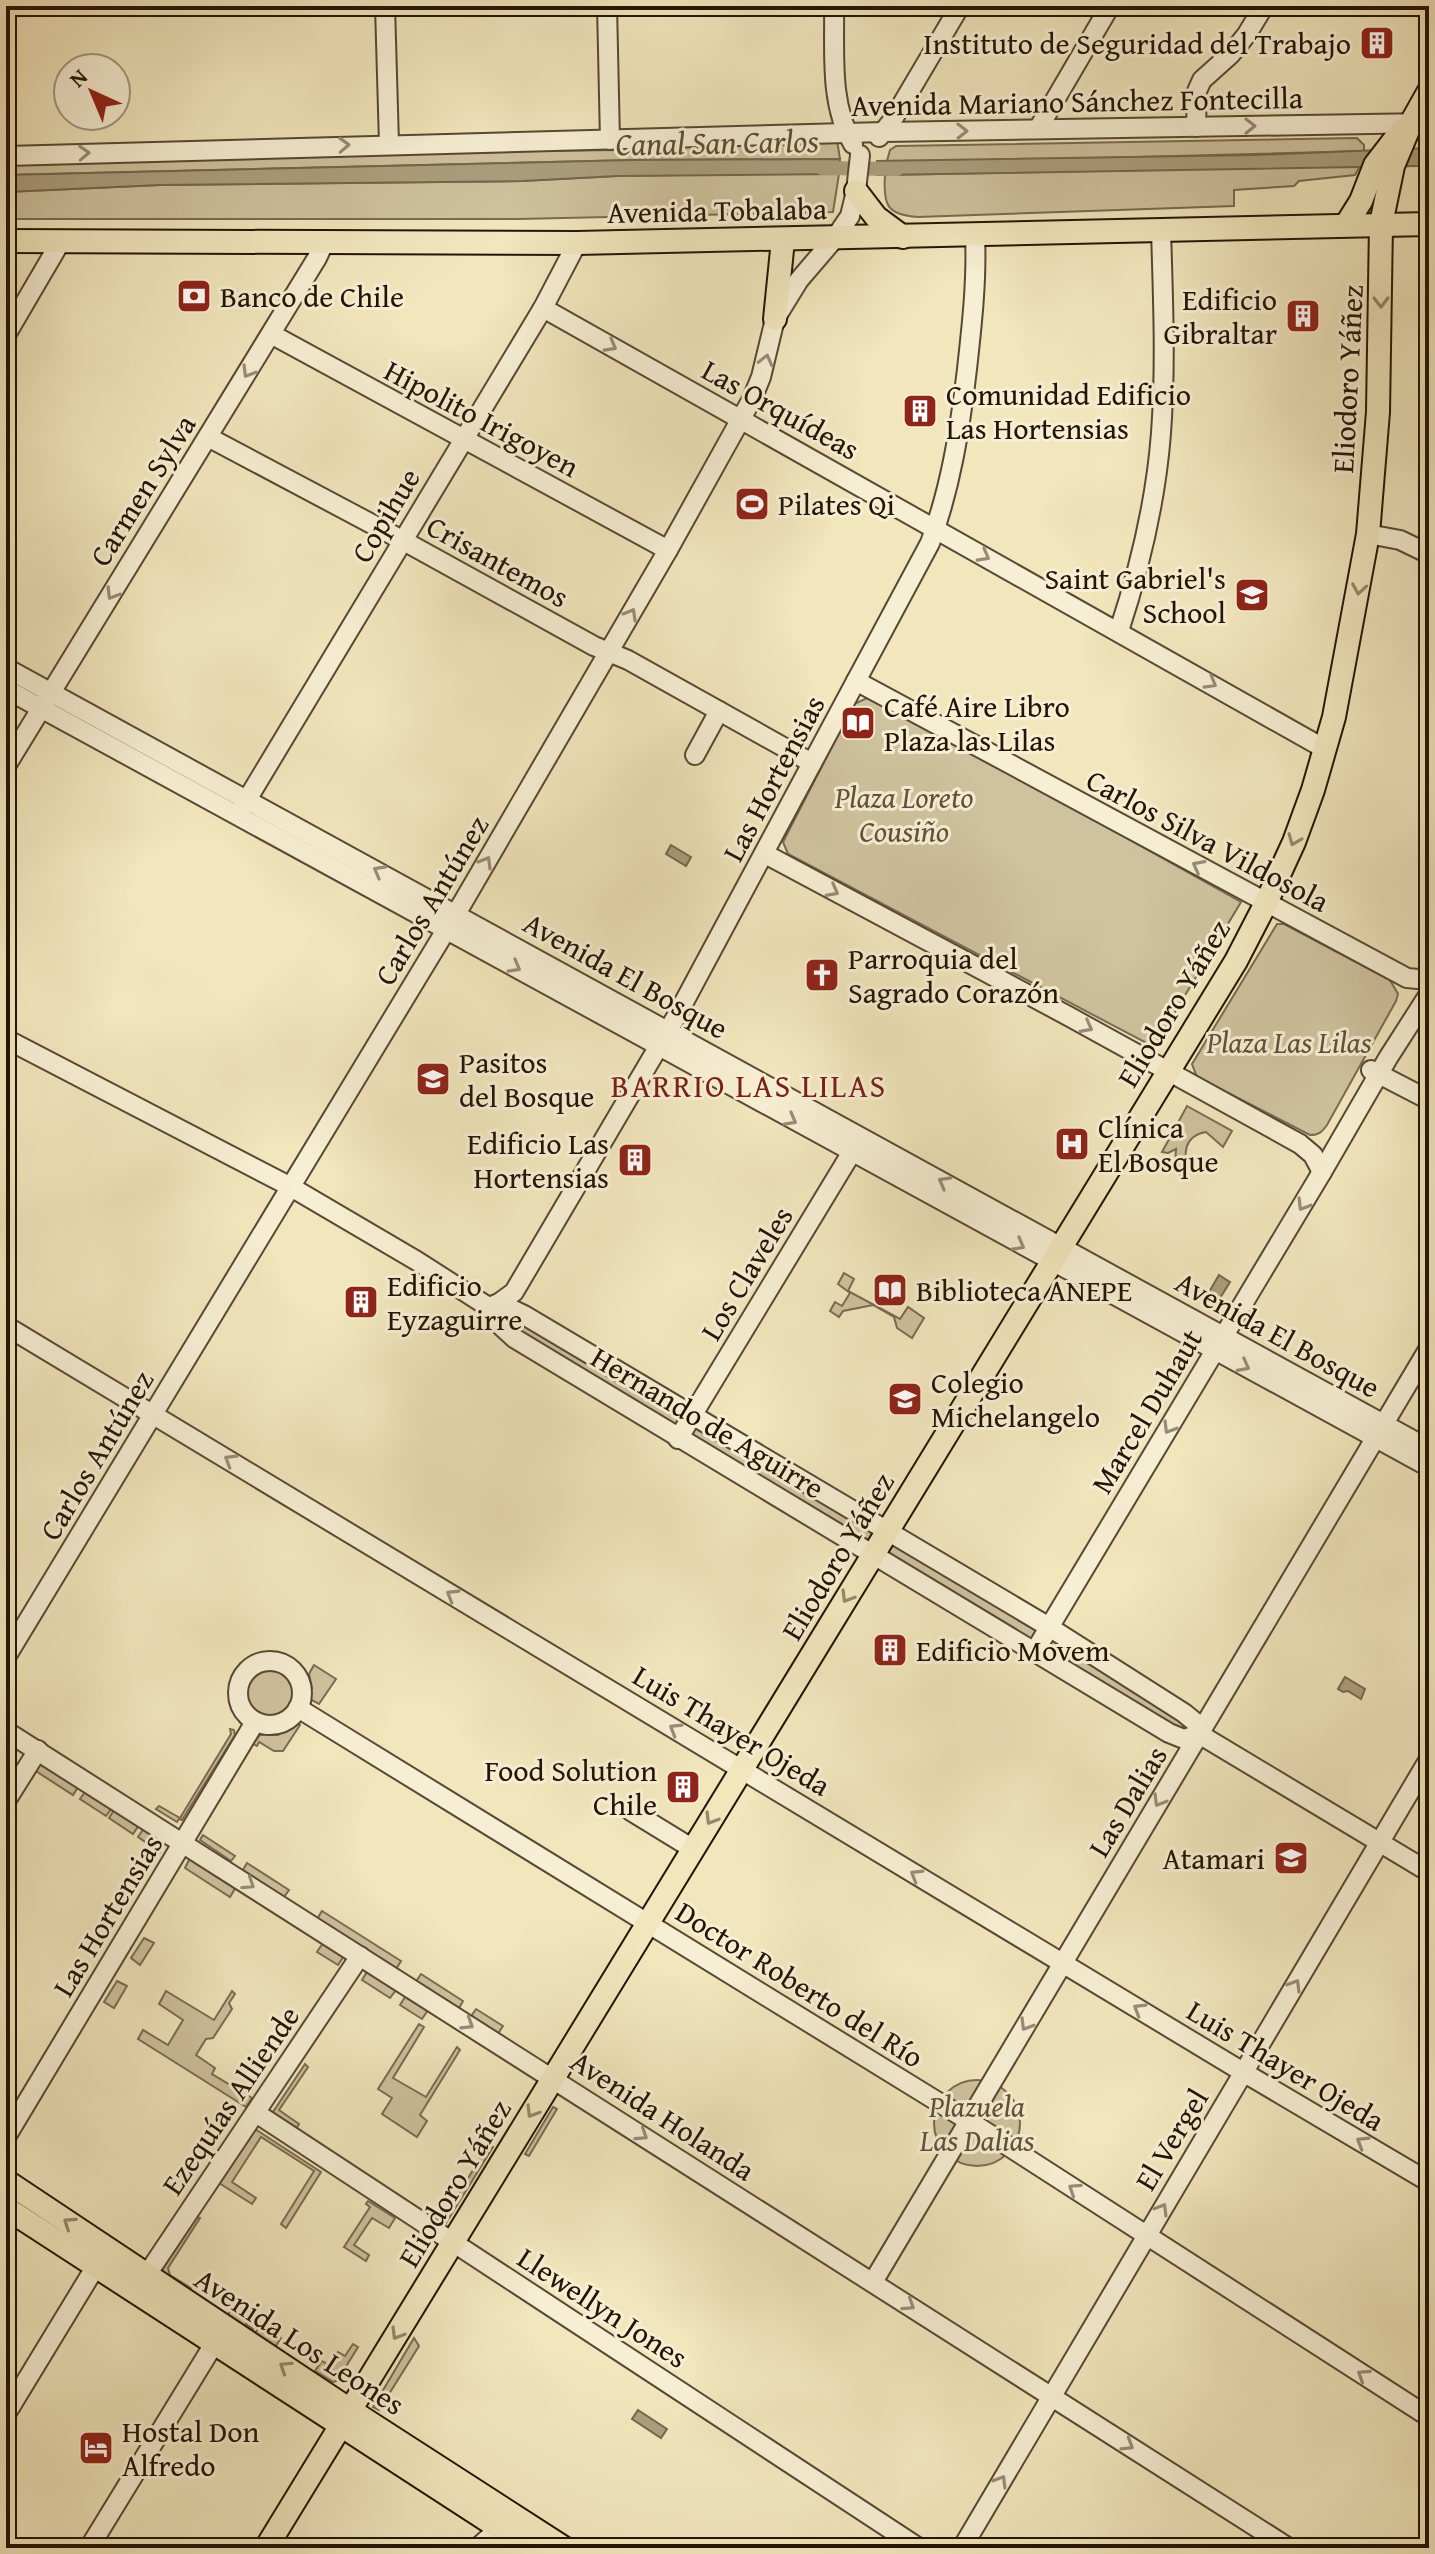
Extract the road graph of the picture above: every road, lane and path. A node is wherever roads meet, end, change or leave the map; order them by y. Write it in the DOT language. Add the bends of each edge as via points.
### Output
graph roads {
  1 [pos="385,6"];
  2 [pos="607,6"];
  3 [pos="834,6"];
  4 [pos="960,6"];
  5 [pos="1110,6"];
  6 [pos="1264,6"];
  7 [pos="1429,91"];
  8 [pos="1196,127"];
  9 [pos="1038,129"];
  10 [pos="1410,130"];
  11 [pos="884,132"];
  12 [pos="847,134"];
  13 [pos="610,140"];
  14 [pos="389,144"];
  15 [pos="6,156"];
  16 [pos="858,170"];
  17 [pos="1381,224"];
  18 [pos="1429,224"];
  19 [pos="1346,225"];
  20 [pos="1161,230"];
  21 [pos="975,235"];
  22 [pos="903,237"];
  23 [pos="835,238"];
  24 [pos="783,240"];
  25 [pos="6,241"];
  26 [pos="61,241"];
  27 [pos="324,243"];
  28 [pos="577,243"];
  29 [pos="543,308"];
  30 [pos="775,319"];
  31 [pos="271,334"];
  32 [pos="6,335"];
  33 [pos="742,419"];
  34 [pos="208,437"];
  35 [pos="463,440"];
  36 [pos="936,529"];
  37 [pos="1368,534"];
  38 [pos="402,540"];
  39 [pos="668,550"];
  40 [pos="1429,554"];
  41 [pos="1119,631"];
  42 [pos="608,652"];
  43 [pos="6,668"];
  44 [pos="856,681"];
  45 [pos="6,689"];
  46 [pos="47,699"];
  47 [pos="719,711"];
  48 [pos="1325,749"];
  49 [pos="695,755"];
  50 [pos="812,763"];
  51 [pos="6,766"];
  52 [pos="242,807"];
  53 [pos="765,854"];
  54 [pos="1266,903"];
  55 [pos="451,922"];
  56 [pos="1407,978"];
  57 [pos="1429,980"];
  58 [pos="1429,994"];
  59 [pos="664,1038"];
  60 [pos="6,1039"];
  61 [pos="1169,1071"];
  62 [pos="1375,1072"];
  63 [pos="1429,1100"];
  64 [pos="861,1136"];
  65 [pos="1300,1144"];
  66 [pos="851,1153"];
  67 [pos="1322,1172"];
  68 [pos="291,1187"];
  69 [pos="1057,1255"];
  70 [pos="493,1305"];
  71 [pos="6,1326"];
  72 [pos="1220,1343"];
  73 [pos="1429,1348"];
  74 [pos="153,1415"];
  75 [pos="693,1415"];
  76 [pos="1380,1431"];
  77 [pos="678,1439"];
  78 [pos="1429,1449"];
  79 [pos="1429,1467"];
  80 [pos="888,1531"];
  81 [pos="874,1554"];
  82 [pos="1049,1627"];
  83 [pos="1035,1651"];
  84 [pos="6,1657"];
  85 [pos="298,1708"];
  86 [pos="255,1722"];
  87 [pos="6,1731"];
  88 [pos="1199,1734"];
  89 [pos="38,1750"];
  90 [pos="1429,1759"];
  91 [pos="742,1769"];
  92 [pos="6,1801"];
  93 [pos="631,1811"];
  94 [pos="184,1842"];
  95 [pos="1379,1842"];
  96 [pos="693,1849"];
  97 [pos="1429,1872"];
  98 [pos="648,1923"];
  99 [pos="360,1956"];
  100 [pos="1063,1963"];
  101 [pos="1243,2072"];
  102 [pos="553,2078"];
  103 [pos="256,2113"];
  104 [pos="969,2121"];
  105 [pos="6,2137"];
  106 [pos="6,2181"];
  107 [pos="1429,2182"];
  108 [pos="6,2208"];
  109 [pos="1146,2236"];
  110 [pos="453,2242"];
  111 [pos="96,2266"];
  112 [pos="146,2276"];
  113 [pos="873,2282"];
  114 [pos="214,2344"];
  115 [pos="1051,2396"];
  116 [pos="6,2414"];
  117 [pos="1429,2417"];
  118 [pos="345,2418"];
  119 [pos="500,2528"];
  120 [pos="89,2548"];
  121 [pos="266,2548"];
  122 [pos="477,2548"];
  123 [pos="530,2548"];
  124 [pos="564,2548"];
  125 [pos="919,2548"];
  126 [pos="962,2548"];
  127 [pos="1289,2548"];
  1 -- 14 [label="street"];
  2 -- 13 [label="street"];
  3 -- 12 [label="street" via="838,107"];
  4 -- 11 [label="street"];
  5 -- 9 [label="street"];
  6 -- 8 [label="street" via="1231,54 1202,80"];
  7 -- 10 [label="main road"];
  8 -- 9 [label="street, Avenida Mariano Sánchez Fontecilla"];
  8 -- 10 [label="street, Avenida Mariano Sánchez Fontecilla, one-way"];
  11 -- 9 [label="street, Avenida Mariano Sánchez Fontecilla, one-way"];
  10 -- 17 [label="main road, Eliodoro Yáñez" via="1393,166"];
  10 -- 19 [label="main road" via="1381,155"];
  11 -- 12 [label="street, Avenida Mariano Sánchez Fontecilla"];
  11 -- 16 [label="street"];
  12 -- 13 [label="street, Avenida Mariano Sánchez Fontecilla"];
  12 -- 16 [label="street"];
  13 -- 14 [label="street, Avenida Mariano Sánchez Fontecilla"];
  15 -- 14 [label="street, Avenida Mariano Sánchez Fontecilla, one-way"];
  16 -- 22 [label="main road" via="876,217"];
  16 -- 23 [label="street, Carlos Antúnez" via="850,216"];
  17 -- 18 [label="main road, Avenida Tobalaba"];
  17 -- 19 [label="main road, Avenida Tobalaba"];
  17 -- 37 [label="main road, Eliodoro Yáñez, one-way" via="1378,412"];
  19 -- 20 [label="main road, Avenida Tobalaba"];
  20 -- 21 [label="main road, Avenida Tobalaba"];
  20 -- 41 [label="street" via="1161,436 1151,510"];
  21 -- 22 [label="main road, Avenida Tobalaba"];
  21 -- 36 [label="street, Las Hortensias" via="976,281 961,418"];
  22 -- 23 [label="main road, Avenida Tobalaba"];
  23 -- 24 [label="main road, Avenida Tobalaba"];
  23 -- 30 [label="street, Carlos Antúnez"];
  24 -- 28 [label="main road, Avenida Tobalaba"];
  24 -- 30 [label="main road"];
  25 -- 26 [label="main road, Avenida Tobalaba"];
  26 -- 27 [label="main road, Avenida Tobalaba"];
  26 -- 32 [label="street"];
  27 -- 28 [label="main road, Avenida Tobalaba"];
  27 -- 31 [label="street, Carmen Sylva"];
  28 -- 29 [label="street, Copihue"];
  29 -- 33 [label="street, Las Orquídeas, one-way"];
  29 -- 35 [label="street, Copihue"];
  33 -- 30 [label="street, Carlos Antúnez, one-way" via="761,377"];
  31 -- 34 [label="street, Carmen Sylva, one-way"];
  31 -- 35 [label="street, Hipolito Irigoyen"];
  33 -- 36 [label="street, Las Orquídeas"];
  33 -- 39 [label="street, Carlos Antúnez"];
  34 -- 38 [label="street, Crisantemos"];
  34 -- 46 [label="street, Carmen Sylva, one-way"];
  35 -- 38 [label="street, Copihue"];
  35 -- 39 [label="street, Hipolito Irigoyen"];
  36 -- 41 [label="street, Las Orquídeas, one-way"];
  36 -- 44 [label="street, Las Hortensias"];
  37 -- 40 [label="street" via="1400,540"];
  37 -- 48 [label="main road, Eliodoro Yáñez, one-way"];
  38 -- 42 [label="street, Crisantemos"];
  38 -- 52 [label="street, Copihue"];
  42 -- 39 [label="street, Carlos Antúnez, one-way"];
  41 -- 48 [label="street, Las Orquídeas, one-way"];
  42 -- 47 [label="street, Crisantemos"];
  55 -- 42 [label="street, Carlos Antúnez, one-way"];
  43 -- 46 [label="street, Avenida El Bosque"];
  44 -- 50 [label="street, Las Hortensias"];
  54 -- 44 [label="street, Carlos Silva Vildosola, one-way"];
  45 -- 46 [label="street, Avenida El Bosque"];
  46 -- 51 [label="street, Carmen Sylva"];
  46 -- 52 [label="street, Avenida El Bosque"];
  47 -- 49 [label="street"];
  47 -- 50 [label="street, Crisantemos"];
  48 -- 54 [label="main road, Eliodoro Yáñez, one-way" via="1304,816"];
  50 -- 53 [label="street, Las Hortensias"];
  52 -- 55 [label="street, Avenida El Bosque"];
  53 -- 59 [label="street, Las Hortensias"];
  53 -- 61 [label="street, one-way"];
  54 -- 56 [label="street, Carlos Silva Vildosola"];
  54 -- 61 [label="main road, Eliodoro Yáñez"];
  55 -- 59 [label="street, Avenida El Bosque"];
  55 -- 68 [label="street, Carlos Antúnez"];
  56 -- 57 [label="street, Carlos Silva Vildosola"];
  56 -- 62 [label="street" via="1413,997"];
  58 -- 62 [label="street, Marcel Duhaut"];
  59 -- 64 [label="street, Avenida El Bosque"];
  59 -- 66 [label="street, Avenida El Bosque, one-way"];
  59 -- 70 [label="street, Las Hortensias" via="514,1292"];
  60 -- 68 [label="street, Hernando de Aguirre"];
  61 -- 65 [label="street"];
  61 -- 69 [label="main road, Eliodoro Yáñez"];
  62 -- 63 [label="street"];
  62 -- 65 [label="street" via="1330,1136 1320,1144"];
  62 -- 67 [label="street, Marcel Duhaut"];
  64 -- 66 [label="street, Los Claveles"];
  69 -- 64 [label="street, Avenida El Bosque, one-way"];
  65 -- 67 [label="street"];
  66 -- 69 [label="street, Avenida El Bosque, one-way"];
  66 -- 75 [label="street, Los Claveles"];
  67 -- 72 [label="street, Marcel Duhaut, one-way"];
  68 -- 70 [label="street, Hernando de Aguirre"];
  68 -- 74 [label="street, Carlos Antúnez"];
  69 -- 72 [label="street, Avenida El Bosque"];
  69 -- 80 [label="main road, Eliodoro Yáñez"];
  70 -- 75 [label="street, Hernando de Aguirre" via="524,1315"];
  70 -- 77 [label="street, Hernando de Aguirre" via="501,1326 514,1338"];
  71 -- 74 [label="street, Luis Thayer Ojeda"];
  72 -- 76 [label="street, Avenida El Bosque"];
  72 -- 82 [label="street, Marcel Duhaut, one-way"];
  73 -- 76 [label="street, Las Dalias"];
  74 -- 84 [label="street, Carlos Antúnez"];
  91 -- 74 [label="street, Luis Thayer Ojeda, one-way"];
  75 -- 77 [label="street, Los Claveles"];
  75 -- 80 [label="street, Hernando de Aguirre"];
  76 -- 78 [label="street, Avenida El Bosque"];
  76 -- 79 [label="street, Avenida El Bosque"];
  76 -- 88 [label="street, Las Dalias"];
  77 -- 81 [label="street, Hernando de Aguirre"];
  80 -- 81 [label="main road, Eliodoro Yáñez"];
  80 -- 82 [label="street, Hernando de Aguirre"];
  81 -- 83 [label="street, Hernando de Aguirre"];
  81 -- 91 [label="main road, Eliodoro Yáñez, one-way"];
  82 -- 83 [label="street, Marcel Duhaut"];
  82 -- 88 [label="street, Hernando de Aguirre" via="1184,1713"];
  83 -- 88 [label="street, Hernando de Aguirre" via="1176,1737"];
  85 -- 86 [label="street" via="275,1725"];
  85 -- 86 [label="street" via="298,1676 282,1662 260,1662 238,1684 240,1706"];
  85 -- 98 [label="street, Doctor Roberto del Río"];
  86 -- 94 [label="street, Las Hortensias"];
  87 -- 89 [label="street, Avenida Holanda"];
  88 -- 95 [label="street, Hernando de Aguirre"];
  88 -- 100 [label="street, Las Dalias, one-way"];
  89 -- 92 [label="street"];
  89 -- 94 [label="street, Avenida Holanda"];
  90 -- 95 [label="street, El Vergel"];
  91 -- 96 [label="main road, Eliodoro Yáñez, one-way"];
  100 -- 91 [label="street, Luis Thayer Ojeda, one-way"];
  93 -- 96 [label="street"];
  94 -- 99 [label="street, Avenida Holanda, one-way"];
  94 -- 105 [label="street, Las Hortensias"];
  95 -- 97 [label="street, Hernando de Aguirre"];
  101 -- 95 [label="street, El Vergel, one-way"];
  96 -- 98 [label="main road, Eliodoro Yáñez"];
  98 -- 102 [label="main road, Eliodoro Yáñez"];
  98 -- 104 [label="street, Doctor Roberto del Río"];
  99 -- 102 [label="street, Avenida Holanda, one-way"];
  99 -- 103 [label="street, Ezequías Alliende"];
  101 -- 100 [label="street, Luis Thayer Ojeda, one-way"];
  100 -- 104 [label="street, Las Dalias, one-way"];
  107 -- 101 [label="street, Luis Thayer Ojeda, one-way"];
  109 -- 101 [label="street, El Vergel, one-way"];
  102 -- 110 [label="main road, Eliodoro Yáñez, one-way"];
  102 -- 113 [label="street, Avenida Holanda, one-way"];
  103 -- 110 [label="street, Llewellyn Jones"];
  103 -- 112 [label="street, Ezequías Alliende"];
  109 -- 104 [label="street, Doctor Roberto del Río, one-way"];
  104 -- 113 [label="street, Las Dalias"];
  112 -- 106 [label="main road, Avenida Los Leones, one-way"];
  108 -- 111 [label="main road, Avenida Los Leones"];
  109 -- 115 [label="street, El Vergel"];
  117 -- 109 [label="street, Doctor Roberto del Río, one-way"];
  110 -- 118 [label="main road, Eliodoro Yáñez, one-way"];
  110 -- 125 [label="street, Llewellyn Jones"];
  111 -- 114 [label="main road, Avenida Los Leones"];
  111 -- 116 [label="street"];
  118 -- 112 [label="main road, Avenida Los Leones, one-way"];
  113 -- 115 [label="street, Avenida Holanda, one-way"];
  114 -- 118 [label="main road, Avenida Los Leones"];
  114 -- 120 [label="street"];
  126 -- 115 [label="street, El Vergel, one-way"];
  115 -- 127 [label="street, Avenida Holanda, one-way"];
  118 -- 119 [label="main road, Avenida Los Leones"];
  118 -- 121 [label="main road, Eliodoro Yáñez"];
  118 -- 124 [label="main road, Avenida Los Leones"];
  119 -- 122 [label="street"];
  119 -- 123 [label="main road, Avenida Los Leones"];
}
